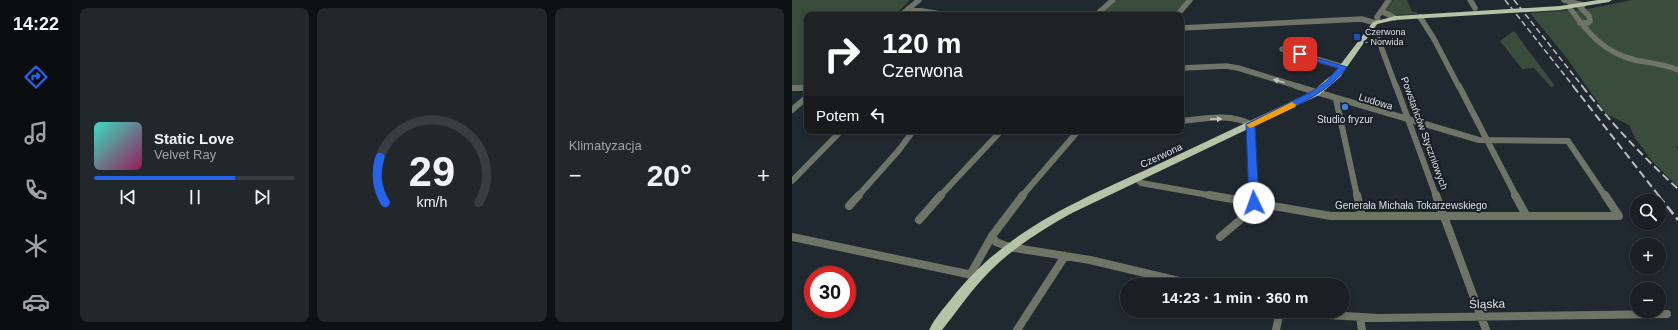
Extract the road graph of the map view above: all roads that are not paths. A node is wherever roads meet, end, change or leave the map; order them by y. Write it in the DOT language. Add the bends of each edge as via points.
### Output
graph roads {
  1 [pos="919,0"];
  2 [pos="1113,0"];
  3 [pos="1190,0"];
  4 [pos="1389,0"];
  5 [pos="1470,0"];
  6 [pos="1563,0"];
  7 [pos="1609,0"];
  8 [pos="1581,6"];
  9 [pos="1570,7"];
  10 [pos="909,8"];
  11 [pos="1475,8"];
  12 [pos="1560,8"];
  13 [pos="1381,11"];
  14 [pos="904,12"];
  15 [pos="931,12"];
  16 [pos="1099,12"];
  17 [pos="1180,12"];
  18 [pos="1420,17"];
  19 [pos="1395,18"];
  20 [pos="1377,22"];
  21 [pos="1580,23"];
  22 [pos="1184,28"];
  23 [pos="1376,33"];
  24 [pos="1282,49"];
  25 [pos="1343,67"];
  26 [pos="1184,68"];
  27 [pos="1678,70"];
  28 [pos="792,88"];
  29 [pos="804,88"];
  30 [pos="1316,93"];
  31 [pos="1336,99"];
  32 [pos="804,100"];
  33 [pos="792,110"];
  34 [pos="1184,121"];
  35 [pos="1409,121"];
  36 [pos="1250,124"];
  37 [pos="837,134"];
  38 [pos="911,134"];
  39 [pos="998,134"];
  40 [pos="1075,134"];
  41 [pos="1488,141"];
  42 [pos="1136,178"];
  43 [pos="792,181"];
  44 [pos="1256,203"];
  45 [pos="849,206"];
  46 [pos="1526,215"];
  47 [pos="1362,216"];
  48 [pos="1444,216"];
  49 [pos="1619,216"];
  50 [pos="918,220"];
  51 [pos="1231,224"];
  52 [pos="992,236"];
  53 [pos="792,237"];
  54 [pos="1220,237"];
  55 [pos="1010,248"];
  56 [pos="1065,256"];
  57 [pos="974,275"];
  58 [pos="1166,278"];
  59 [pos="1667,314"];
  60 [pos="1350,316"];
  61 [pos="1481,316"];
  62 [pos="1360,317"];
  63 [pos="1279,318"];
  64 [pos="935,330"];
  65 [pos="1017,330"];
  66 [pos="1276,330"];
  67 [pos="1362,330"];
  68 [pos="1486,330"];
  1 -- 10 [label="street"];
  2 -- 16 [label="street"];
  3 -- 17 [label="street"];
  4 -- 13 [label="street, Czerwona"];
  5 -- 11 [label="street"];
  6 -- 8 [label="street"];
  6 -- 9 [label="street"];
  6 -- 12 [label="street"];
  7 -- 8 [label="main road"];
  8 -- 9 [label="main road"];
  8 -- 21 [label="street" via="1590,21"];
  9 -- 12 [label="main road"];
  9 -- 21 [label="street"];
  10 -- 14 [label="street"];
  10 -- 15 [label="street"];
  12 -- 18 [label="main road"];
  13 -- 19 [label="street"];
  13 -- 20 [label="street, Czerwona"];
  18 -- 19 [label="main road"];
  18 -- 41 [label="street"];
  19 -- 20 [label="main road"];
  20 -- 22 [label="street" via="1362,19"];
  20 -- 25 [label="main road, Czerwona"];
  21 -- 27 [label="street" via="1605,49 1629,58"];
  23 -- 35 [label="street, Powstańców Styczniowych"];
  24 -- 25 [label="street"];
  25 -- 30 [label="main road, Czerwona" via="1329,84"];
  30 -- 26 [label="street, Ludowa, one-way" via="1233,67"];
  28 -- 29 [label="street"];
  30 -- 31 [label="street, Ludowa"];
  30 -- 36 [label="main road, Czerwona"];
  31 -- 35 [label="street, Ludowa"];
  31 -- 47 [label="street"];
  32 -- 33 [label="street"];
  34 -- 36 [label="street, one-way" via="1237,119"];
  35 -- 41 [label="street, Ludowa"];
  35 -- 48 [label="street, Powstańców Styczniowych"];
  36 -- 42 [label="main road, Czerwona"];
  36 -- 44 [label="street"];
  37 -- 43 [label="street"];
  38 -- 45 [label="street"];
  39 -- 50 [label="street"];
  40 -- 52 [label="street" via="1009,212"];
  41 -- 46 [label="street"];
  41 -- 49 [label="street, Ludowa" via="1568,141"];
  42 -- 44 [label="street, Generała Michała Tokarzewskiego" via="1141,183"];
  42 -- 55 [label="main road, Czerwona" via="1050,220"];
  44 -- 47 [label="street, Generała Michała Tokarzewskiego" via="1331,216"];
  44 -- 51 [label="street"];
  44 -- 54 [label="street"];
  46 -- 48 [label="street, Generała Michała Tokarzewskiego"];
  46 -- 49 [label="street, Generała Michała Tokarzewskiego"];
  47 -- 48 [label="street, Generała Michała Tokarzewskiego"];
  48 -- 61 [label="street, Powstańców Styczniowych"];
  52 -- 55 [label="street" via="996,242"];
  52 -- 57 [label="street"];
  53 -- 57 [label="street"];
  55 -- 56 [label="street"];
  55 -- 57 [label="main road, Czerwona"];
  56 -- 58 [label="street"];
  56 -- 65 [label="street"];
  57 -- 64 [label="main road, Czerwona"];
  59 -- 61 [label="street, Śląska"];
  60 -- 62 [label="street, Śląska"];
  61 -- 62 [label="street, Śląska"];
  61 -- 68 [label="street, Powstańców Styczniowych"];
  62 -- 67 [label="street"];
  63 -- 66 [label="street"];
}
